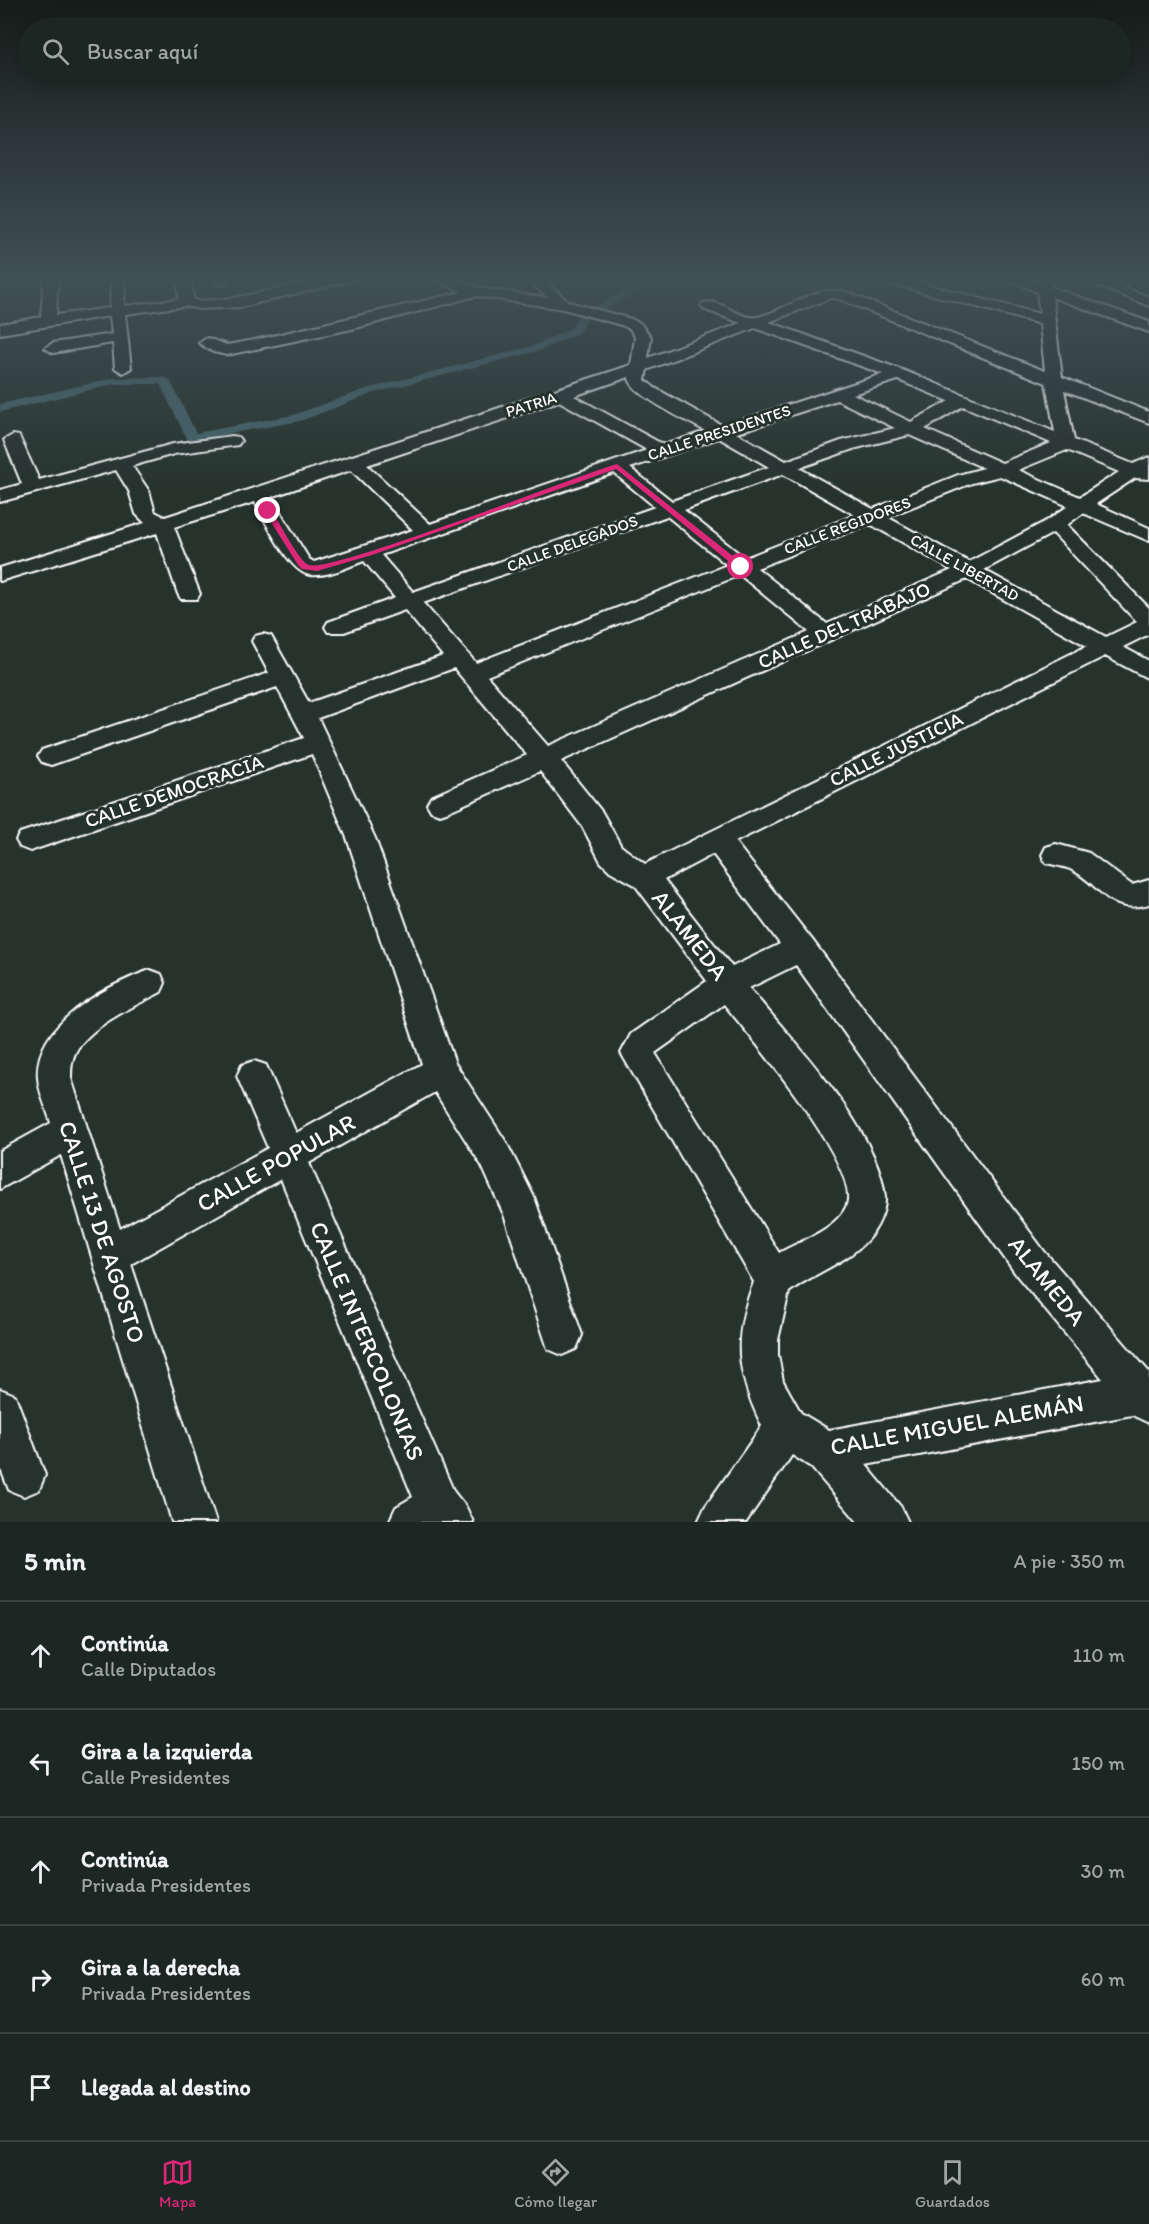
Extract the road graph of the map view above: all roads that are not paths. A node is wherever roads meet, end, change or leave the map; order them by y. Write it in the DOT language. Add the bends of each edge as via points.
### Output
graph roads {
  1 [pos="120,348"];
  2 [pos="217,348"];
  3 [pos="238,348"];
  4 [pos="641,348"];
  5 [pos="688,348"];
  6 [pos="827,348"];
  7 [pos="974,348"];
  8 [pos="1050,348"];
  9 [pos="123,368"];
  10 [pos="638,368"];
  11 [pos="899,374"];
  12 [pos="1054,380"];
  13 [pos="837,393"];
  14 [pos="561,395"];
  15 [pos="962,400"];
  16 [pos="1149,418"];
  17 [pos="911,429"];
  18 [pos="720,431"];
  19 [pos="13,440"];
  20 [pos="232,441"];
  21 [pos="1065,444"];
  22 [pos="662,451"];
  23 [pos="121,463"];
  24 [pos="354,463"];
  25 [pos="617,466"];
  26 [pos="787,468"];
  27 [pos="1000,470"];
  28 [pos="1144,471"];
  29 [pos="33,487"];
  30 [pos="0,496"];
  31 [pos="264,502"];
  32 [pos="1080,504"];
  33 [pos="668,508"];
  34 [pos="873,516"];
  35 [pos="164,523"];
  36 [pos="1055,524"];
  37 [pos="428,533"];
  38 [pos="1149,535"];
  39 [pos="369,554"];
  40 [pos="741,567"];
  41 [pos="969,570"];
  42 [pos="0,575"];
  43 [pos="189,594"];
  44 [pos="412,601"];
  45 [pos="1149,623"];
  46 [pos="336,627"];
  47 [pos="824,633"];
  48 [pos="263,641"];
  49 [pos="1105,645"];
  50 [pos="466,665"];
  51 [pos="1149,671"];
  52 [pos="283,677"];
  53 [pos="304,714"];
  54 [pos="319,742"];
  55 [pos="51,756"];
  56 [pos="543,757"];
  57 [pos="440,804"];
  58 [pos="717,839"];
  59 [pos="30,840"];
  60 [pos="1056,855"];
  61 [pos="645,877"];
  62 [pos="1149,892"];
  63 [pos="802,950"];
  64 [pos="150,983"];
  65 [pos="728,986"];
  66 [pos="441,1071"];
  67 [pos="254,1076"];
  68 [pos="69,1131"];
  69 [pos="289,1156"];
  70 [pos="0,1171"];
  71 [pos="110,1255"];
  72 [pos="774,1280"];
  73 [pos="562,1335"];
  74 [pos="1144,1398"];
  75 [pos="0,1410"];
  76 [pos="786,1428"];
  77 [pos="826,1452"];
  78 [pos="24,1475"];
  79 [pos="434,1517"];
  80 [pos="194,1522"];
  81 [pos="720,1522"];
  82 [pos="886,1522"];
  1 -- 9 [label="street"];
  2 -- 3 [label="street"];
  4 -- 10 [label="street"];
  5 -- 10 [label="street, PATRIA"];
  6 -- 11 [label="street"];
  7 -- 12 [label="street"];
  8 -- 12 [label="street"];
  10 -- 14 [label="street, PATRIA"];
  10 -- 18 [label="street, CALLE LIBERTAD" via="640,386"];
  11 -- 13 [label="street, CALLE PRESIDENTES"];
  11 -- 15 [label="street"];
  12 -- 16 [label="street"];
  12 -- 21 [label="street"];
  13 -- 17 [label="street"];
  13 -- 18 [label="street, CALLE PRESIDENTES"];
  14 -- 22 [label="street"];
  14 -- 24 [label="street, PATRIA"];
  15 -- 17 [label="street, CALLE DELEGADOS"];
  15 -- 21 [label="street"];
  17 -- 26 [label="street, CALLE DELEGADOS" via="868,439"];
  17 -- 27 [label="street"];
  18 -- 22 [label="street, CALLE PRESIDENTES"];
  18 -- 26 [label="street, CALLE LIBERTAD"];
  19 -- 29 [label="street"];
  20 -- 23 [label="street" via="185,446"];
  21 -- 27 [label="street, CALLE REGIDORES"];
  21 -- 28 [label="street"];
  22 -- 25 [label="street, CALLE PRESIDENTES"];
  23 -- 29 [label="street"];
  23 -- 35 [label="street" via="139,491 147,514"];
  24 -- 31 [label="street, PATRIA"];
  24 -- 37 [label="street"];
  25 -- 33 [label="street"];
  25 -- 37 [label="street, CALLE PRESIDENTES"];
  26 -- 33 [label="street, CALLE DELEGADOS"];
  26 -- 34 [label="street, CALLE LIBERTAD"];
  27 -- 32 [label="street"];
  27 -- 34 [label="street, CALLE REGIDORES" via="965,479"];
  28 -- 32 [label="street, CALLE DEL TRABAJO"];
  29 -- 30 [label="street"];
  31 -- 35 [label="street, PATRIA"];
  31 -- 39 [label="street, CALLE PRESIDENTES" via="304,567 324,568"];
  32 -- 36 [label="street, CALLE DEL TRABAJO"];
  32 -- 38 [label="street"];
  33 -- 40 [label="street"];
  33 -- 44 [label="street, CALLE DELEGADOS"];
  34 -- 40 [label="street, CALLE REGIDORES"];
  34 -- 41 [label="street, CALLE LIBERTAD"];
  35 -- 42 [label="street, PATRIA"];
  35 -- 43 [label="street"];
  36 -- 41 [label="street, CALLE DEL TRABAJO"];
  36 -- 45 [label="street"];
  37 -- 39 [label="street, CALLE PRESIDENTES"];
  39 -- 44 [label="street, ALAMEDA"];
  40 -- 47 [label="street"];
  40 -- 50 [label="street, CALLE REGIDORES"];
  41 -- 47 [label="street, CALLE DEL TRABAJO"];
  41 -- 49 [label="street, CALLE LIBERTAD"];
  44 -- 46 [label="street, CALLE DELEGADOS"];
  44 -- 50 [label="street, ALAMEDA"];
  45 -- 49 [label="street, CALLE JUSTICIA"];
  47 -- 56 [label="street, CALLE DEL TRABAJO"];
  48 -- 52 [label="street"];
  49 -- 51 [label="street, CALLE LIBERTAD"];
  49 -- 58 [label="street, CALLE JUSTICIA"];
  50 -- 53 [label="street, CALLE REGIDORES"];
  50 -- 56 [label="street, ALAMEDA"];
  52 -- 53 [label="street"];
  52 -- 55 [label="street"];
  53 -- 54 [label="street"];
  54 -- 59 [label="street, CALLE DEMOCRACIA"];
  54 -- 66 [label="street" via="361,838"];
  56 -- 57 [label="street, CALLE DEL TRABAJO"];
  56 -- 61 [label="street, ALAMEDA" via="592,819 611,854"];
  58 -- 61 [label="street, CALLE JUSTICIA"];
  58 -- 63 [label="street"];
  60 -- 62 [label="street" via="1086,865 1124,894 1132,897"];
  61 -- 65 [label="street, ALAMEDA"];
  63 -- 65 [label="street, ALAMEDA" via="783,955"];
  63 -- 74 [label="street, ALAMEDA" via="1031,1264"];
  64 -- 68 [label="street, CALLE 13 DE AGOSTO" via="94,1012 61,1044 54,1078"];
  65 -- 72 [label="street" via="642,1044 637,1053"];
  65 -- 72 [label="street" via="818,1097 866,1185 864,1216 854,1229"];
  66 -- 69 [label="street, CALLE POPULAR"];
  66 -- 73 [label="street" via="494,1154 521,1210"];
  67 -- 69 [label="street, CALLE INTERCOLONIAS"];
  68 -- 70 [label="street"];
  68 -- 71 [label="street, CALLE 13 DE AGOSTO"];
  69 -- 71 [label="street, CALLE POPULAR"];
  69 -- 79 [label="street, CALLE INTERCOLONIAS"];
  71 -- 80 [label="street, CALLE 13 DE AGOSTO"];
  72 -- 76 [label="street" via="760,1325 756,1358 766,1393"];
  74 -- 77 [label="street, CALLE MIGUEL ALEMÁN"];
  75 -- 78 [label="street"];
  76 -- 77 [label="street, CALLE MIGUEL ALEMÁN"];
  76 -- 81 [label="street"];
  77 -- 82 [label="street"];
}
